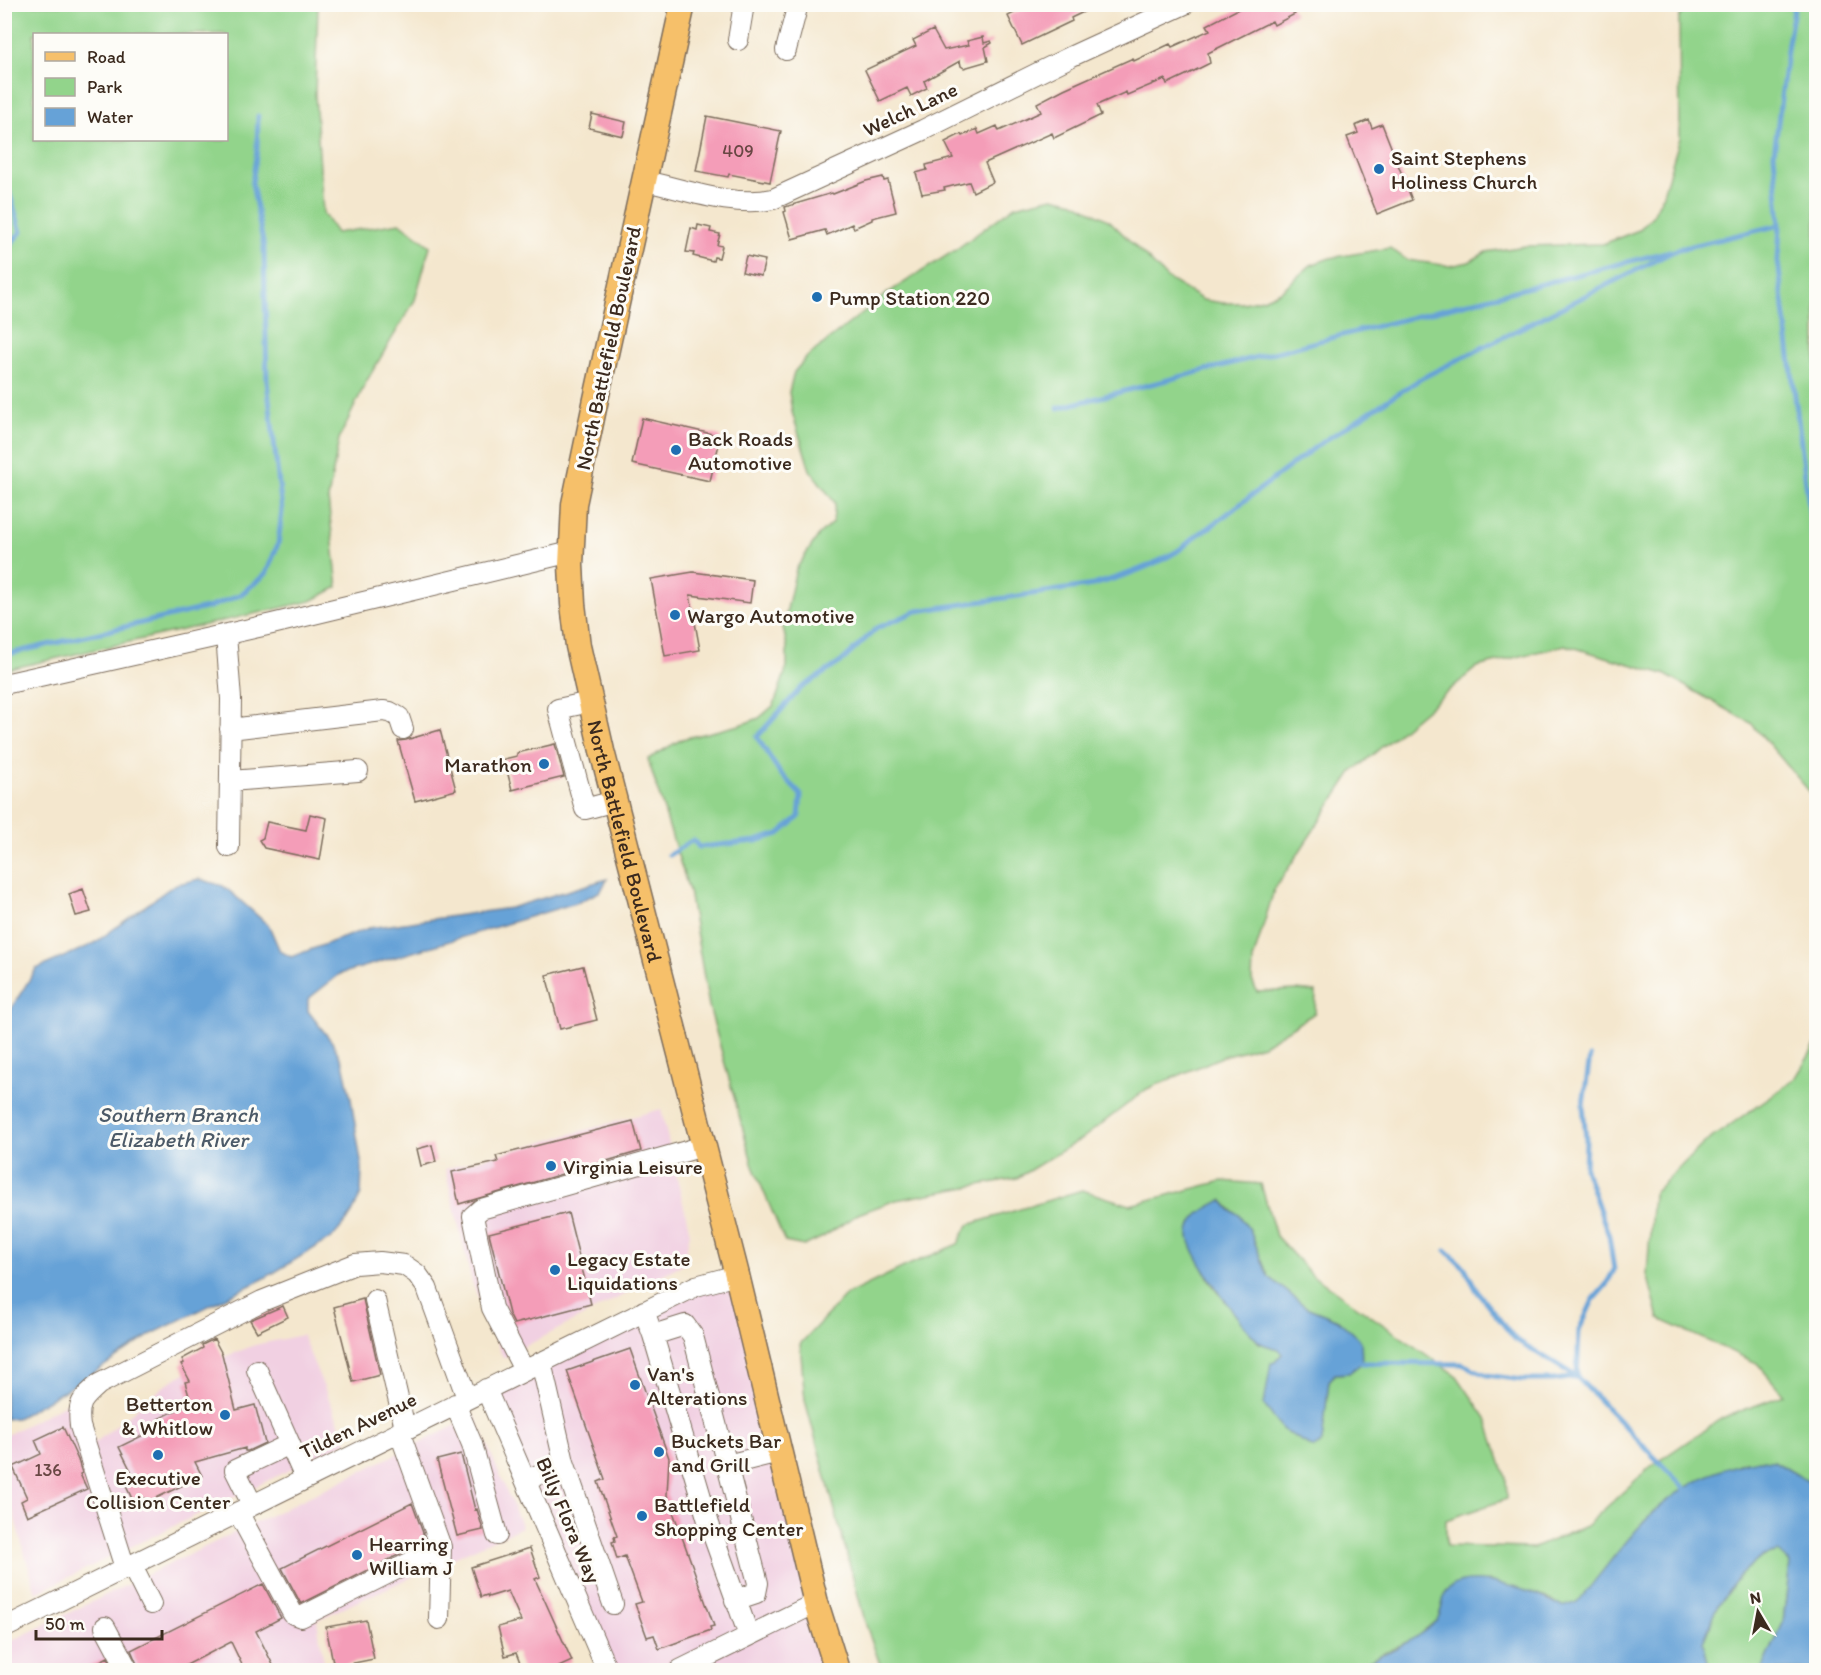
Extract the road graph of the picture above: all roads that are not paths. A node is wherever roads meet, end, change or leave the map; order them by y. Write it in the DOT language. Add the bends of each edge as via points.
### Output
graph roads {
  1 [pos="683,4"];
  2 [pos="744,4"];
  3 [pos="798,4"];
  4 [pos="1185,4"];
  5 [pos="738,40"];
  6 [pos="786,50"];
  7 [pos="645,181"];
  8 [pos="571,552"];
  9 [pos="226,634"];
  10 [pos="4,684"];
  11 [pos="590,702"];
  12 [pos="230,729"];
  13 [pos="403,729"];
  14 [pos="358,771"];
  15 [pos="230,781"];
  16 [pos="615,801"];
  17 [pos="229,847"];
  18 [pos="704,1146"];
  19 [pos="737,1275"];
  20 [pos="684,1291"];
  21 [pos="375,1300"];
  22 [pos="644,1311"];
  23 [pos="685,1325"];
  24 [pos="653,1335"];
  25 [pos="532,1366"];
  26 [pos="257,1370"];
  27 [pos="486,1389"];
  28 [pos="461,1401"];
  29 [pos="402,1430"];
  30 [pos="290,1444"];
  31 [pos="779,1452"];
  32 [pos="564,1462"];
  33 [pos="727,1465"];
  34 [pos="305,1478"];
  35 [pos="526,1481"];
  36 [pos="245,1508"];
  37 [pos="497,1535"];
  38 [pos="441,1546"];
  39 [pos="128,1566"];
  40 [pos="735,1600"];
  41 [pos="816,1603"];
  42 [pos="151,1604"];
  43 [pos="613,1604"];
  44 [pos="439,1619"];
  45 [pos="105,1627"];
  46 [pos="4,1628"];
  47 [pos="749,1636"];
  48 [pos="128,1671"];
  49 [pos="607,1671"];
  50 [pos="680,1671"];
  51 [pos="837,1671"];
  1 -- 7 [label="main road, North Battlefield Boulevard"];
  2 -- 5 [label="street"];
  3 -- 6 [label="street"];
  4 -- 7 [label="street, Welch Lane" via="772,199 740,201"];
  7 -- 8 [label="main road, North Battlefield Boulevard" via="577,494"];
  8 -- 9 [label="street"];
  8 -- 11 [label="main road, North Battlefield Boulevard" via="578,646"];
  9 -- 10 [label="street"];
  9 -- 12 [label="street"];
  11 -- 16 [label="main road, North Battlefield Boulevard"];
  11 -- 16 [label="street" via="558,709 585,808"];
  12 -- 13 [label="street" via="383,711 399,717"];
  12 -- 15 [label="street"];
  14 -- 15 [label="street"];
  15 -- 17 [label="street"];
  16 -- 18 [label="main road, North Battlefield Boulevard"];
  18 -- 19 [label="main road, North Battlefield Boulevard"];
  18 -- 25 [label="street" via="481,1209 472,1216 492,1308"];
  19 -- 20 [label="street, Tilden Avenue"];
  19 -- 31 [label="main road, North Battlefield Boulevard"];
  20 -- 22 [label="street, Tilden Avenue"];
  20 -- 23 [label="street"];
  21 -- 29 [label="street"];
  22 -- 24 [label="street"];
  22 -- 25 [label="street, Tilden Avenue"];
  23 -- 24 [label="street"];
  23 -- 33 [label="street" via="693,1336"];
  24 -- 40 [label="street"];
  25 -- 27 [label="street, Tilden Avenue"];
  25 -- 32 [label="street"];
  26 -- 30 [label="street"];
  27 -- 28 [label="street, Tilden Avenue"];
  27 -- 35 [label="street, Billy Flora Way"];
  28 -- 29 [label="street, Tilden Avenue"];
  28 -- 37 [label="street"];
  28 -- 39 [label="street" via="427,1288 404,1265 355,1264 262,1301 99,1384 84,1397 78,1409 80,1426"];
  29 -- 34 [label="street, Tilden Avenue"];
  29 -- 38 [label="street"];
  30 -- 34 [label="street"];
  30 -- 36 [label="street" via="235,1470"];
  31 -- 33 [label="street"];
  31 -- 41 [label="main road, North Battlefield Boulevard"];
  32 -- 35 [label="street"];
  32 -- 43 [label="street"];
  33 -- 40 [label="street" via="758,1583 756,1593"];
  34 -- 36 [label="street, Tilden Avenue"];
  35 -- 49 [label="street, Billy Flora Way"];
  36 -- 38 [label="street" via="257,1550 293,1614 301,1617"];
  36 -- 39 [label="street, Tilden Avenue"];
  38 -- 44 [label="street"];
  39 -- 42 [label="street"];
  39 -- 46 [label="street, Tilden Avenue"];
  40 -- 47 [label="street"];
  41 -- 47 [label="street"];
  41 -- 51 [label="main road, North Battlefield Boulevard"];
  45 -- 48 [label="street"];
  47 -- 50 [label="street"];
}
